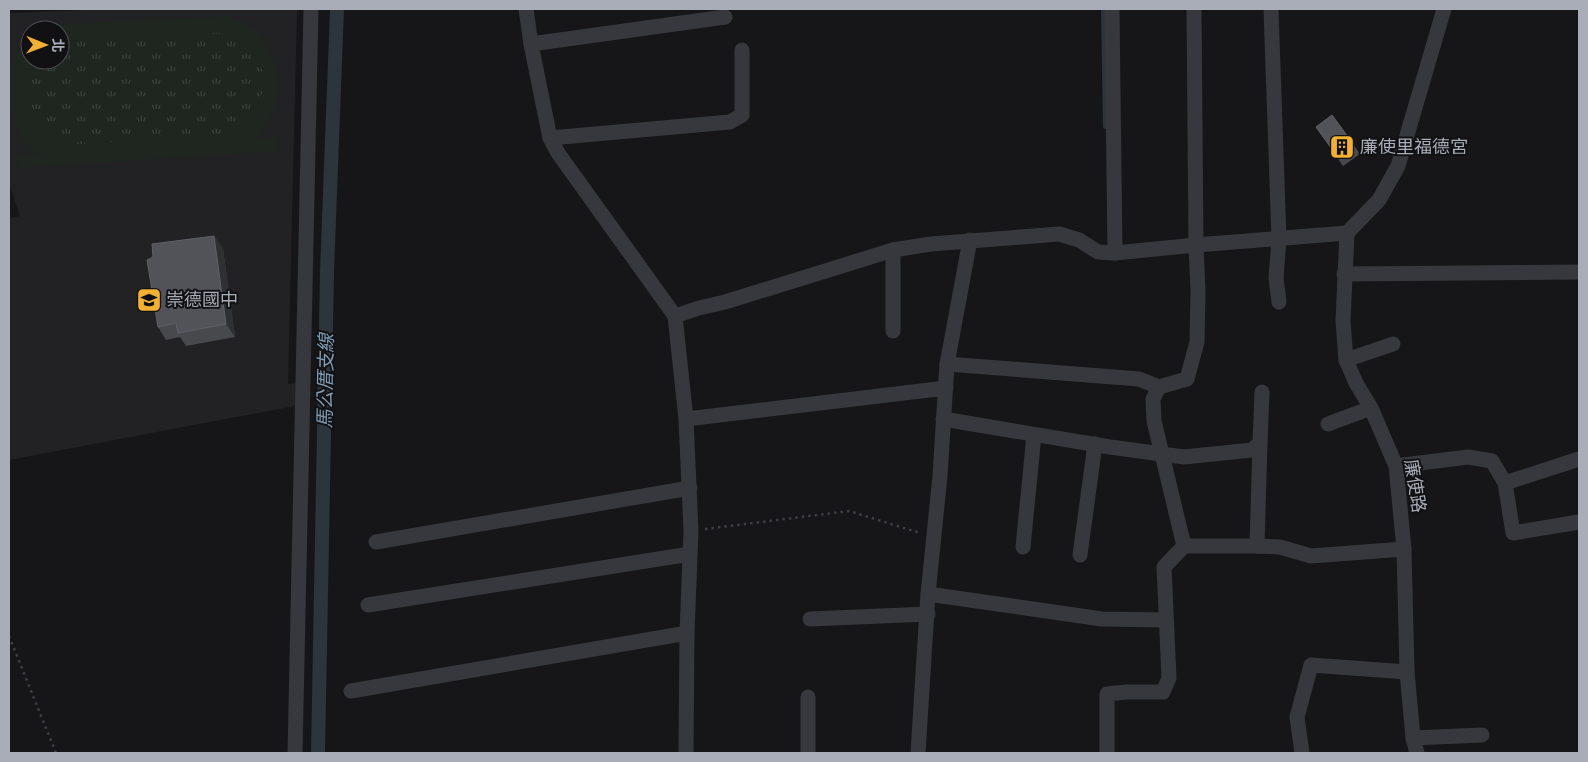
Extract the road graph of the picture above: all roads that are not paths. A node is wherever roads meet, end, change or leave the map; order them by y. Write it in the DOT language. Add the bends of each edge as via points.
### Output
graph roads {
  1 [pos="311,9"];
  2 [pos="526,9"];
  3 [pos="1112,9"];
  4 [pos="1194,9"];
  5 [pos="1270,9"];
  6 [pos="1444,9"];
  7 [pos="725,17"];
  8 [pos="532,44"];
  9 [pos="742,50"];
  10 [pos="550,138"];
  11 [pos="1347,233"];
  12 [pos="1279,239"];
  13 [pos="970,240"];
  14 [pos="1196,245"];
  15 [pos="893,250"];
  16 [pos="1115,253"];
  17 [pos="1579,272"];
  18 [pos="1344,274"];
  19 [pos="1279,302"];
  20 [pos="675,316"];
  21 [pos="893,331"];
  22 [pos="1392,344"];
  23 [pos="1346,360"];
  24 [pos="947,364"];
  25 [pos="1159,387"];
  26 [pos="946,388"];
  27 [pos="1262,392"];
  28 [pos="1371,408"];
  29 [pos="943,419"];
  30 [pos="686,420"];
  31 [pos="1328,424"];
  32 [pos="1034,435"];
  33 [pos="1260,443"];
  34 [pos="1095,444"];
  35 [pos="1162,455"];
  36 [pos="1579,459"];
  37 [pos="1396,466"];
  38 [pos="689,483"];
  39 [pos="1505,483"];
  40 [pos="1579,522"];
  41 [pos="376,538"];
  42 [pos="1184,546"];
  43 [pos="1257,546"];
  44 [pos="1023,547"];
  45 [pos="1404,548"];
  46 [pos="690,554"];
  47 [pos="1080,555"];
  48 [pos="928,594"];
  49 [pos="368,605"];
  50 [pos="928,614"];
  51 [pos="810,620"];
  52 [pos="1166,620"];
  53 [pos="687,633"];
  54 [pos="1407,672"];
  55 [pos="351,690"];
  56 [pos="808,697"];
  57 [pos="1482,735"];
  58 [pos="1413,738"];
  59 [pos="295,753"];
  60 [pos="686,753"];
  61 [pos="808,753"];
  62 [pos="918,753"];
  63 [pos="1106,753"];
  64 [pos="1302,753"];
  65 [pos="1417,753"];
  1 -- 59 [label="street"];
  2 -- 8 [label="street"];
  3 -- 16 [label="street"];
  4 -- 14 [label="street"];
  5 -- 12 [label="street"];
  6 -- 11 [label="street" via="1398,166 1379,200"];
  7 -- 8 [label="street"];
  8 -- 10 [label="street"];
  9 -- 10 [label="street" via="742,115 730,122"];
  10 -- 20 [label="street"];
  11 -- 12 [label="street"];
  11 -- 18 [label="street, 廉使路"];
  12 -- 14 [label="street"];
  12 -- 19 [label="street" via="1276,278"];
  13 -- 15 [label="street"];
  13 -- 16 [label="street" via="1059,234 1079,240 1098,252"];
  13 -- 24 [label="street"];
  14 -- 16 [label="street"];
  14 -- 25 [label="street" via="1197,342 1187,379"];
  15 -- 20 [label="street"];
  15 -- 21 [label="street"];
  17 -- 18 [label="street"];
  18 -- 23 [label="street, 廉使路"];
  20 -- 30 [label="street"];
  22 -- 23 [label="street"];
  23 -- 28 [label="street, 廉使路"];
  24 -- 25 [label="street" via="1140,378"];
  24 -- 26 [label="street"];
  25 -- 35 [label="street" via="1153,399 1154,421"];
  26 -- 29 [label="street"];
  26 -- 30 [label="street"];
  27 -- 33 [label="street"];
  28 -- 31 [label="street"];
  28 -- 37 [label="street, 廉使路"];
  29 -- 32 [label="street"];
  29 -- 48 [label="street"];
  30 -- 38 [label="street"];
  32 -- 34 [label="street"];
  32 -- 44 [label="street"];
  33 -- 35 [label="street" via="1252,450 1184,457"];
  33 -- 43 [label="street"];
  34 -- 35 [label="street"];
  34 -- 47 [label="street"];
  35 -- 42 [label="street"];
  36 -- 39 [label="street"];
  37 -- 39 [label="street" via="1468,457 1492,461"];
  37 -- 45 [label="street, 廉使路"];
  38 -- 41 [label="street"];
  38 -- 46 [label="street"];
  39 -- 40 [label="street" via="1513,533"];
  42 -- 43 [label="street"];
  42 -- 52 [label="street" via="1164,567"];
  43 -- 45 [label="street" via="1280,547 1312,556"];
  45 -- 54 [label="street, 廉使路"];
  46 -- 49 [label="street"];
  46 -- 53 [label="street"];
  48 -- 50 [label="street"];
  48 -- 52 [label="street" via="1102,619"];
  50 -- 51 [label="street"];
  50 -- 62 [label="street"];
  52 -- 63 [label="street" via="1169,678 1163,692 1107,694"];
  53 -- 55 [label="street"];
  53 -- 60 [label="street"];
  54 -- 58 [label="street, 廉使路"];
  54 -- 64 [label="street" via="1311,665 1297,716"];
  56 -- 61 [label="street"];
  57 -- 58 [label="street"];
  58 -- 65 [label="street, 廉使路"];
}
